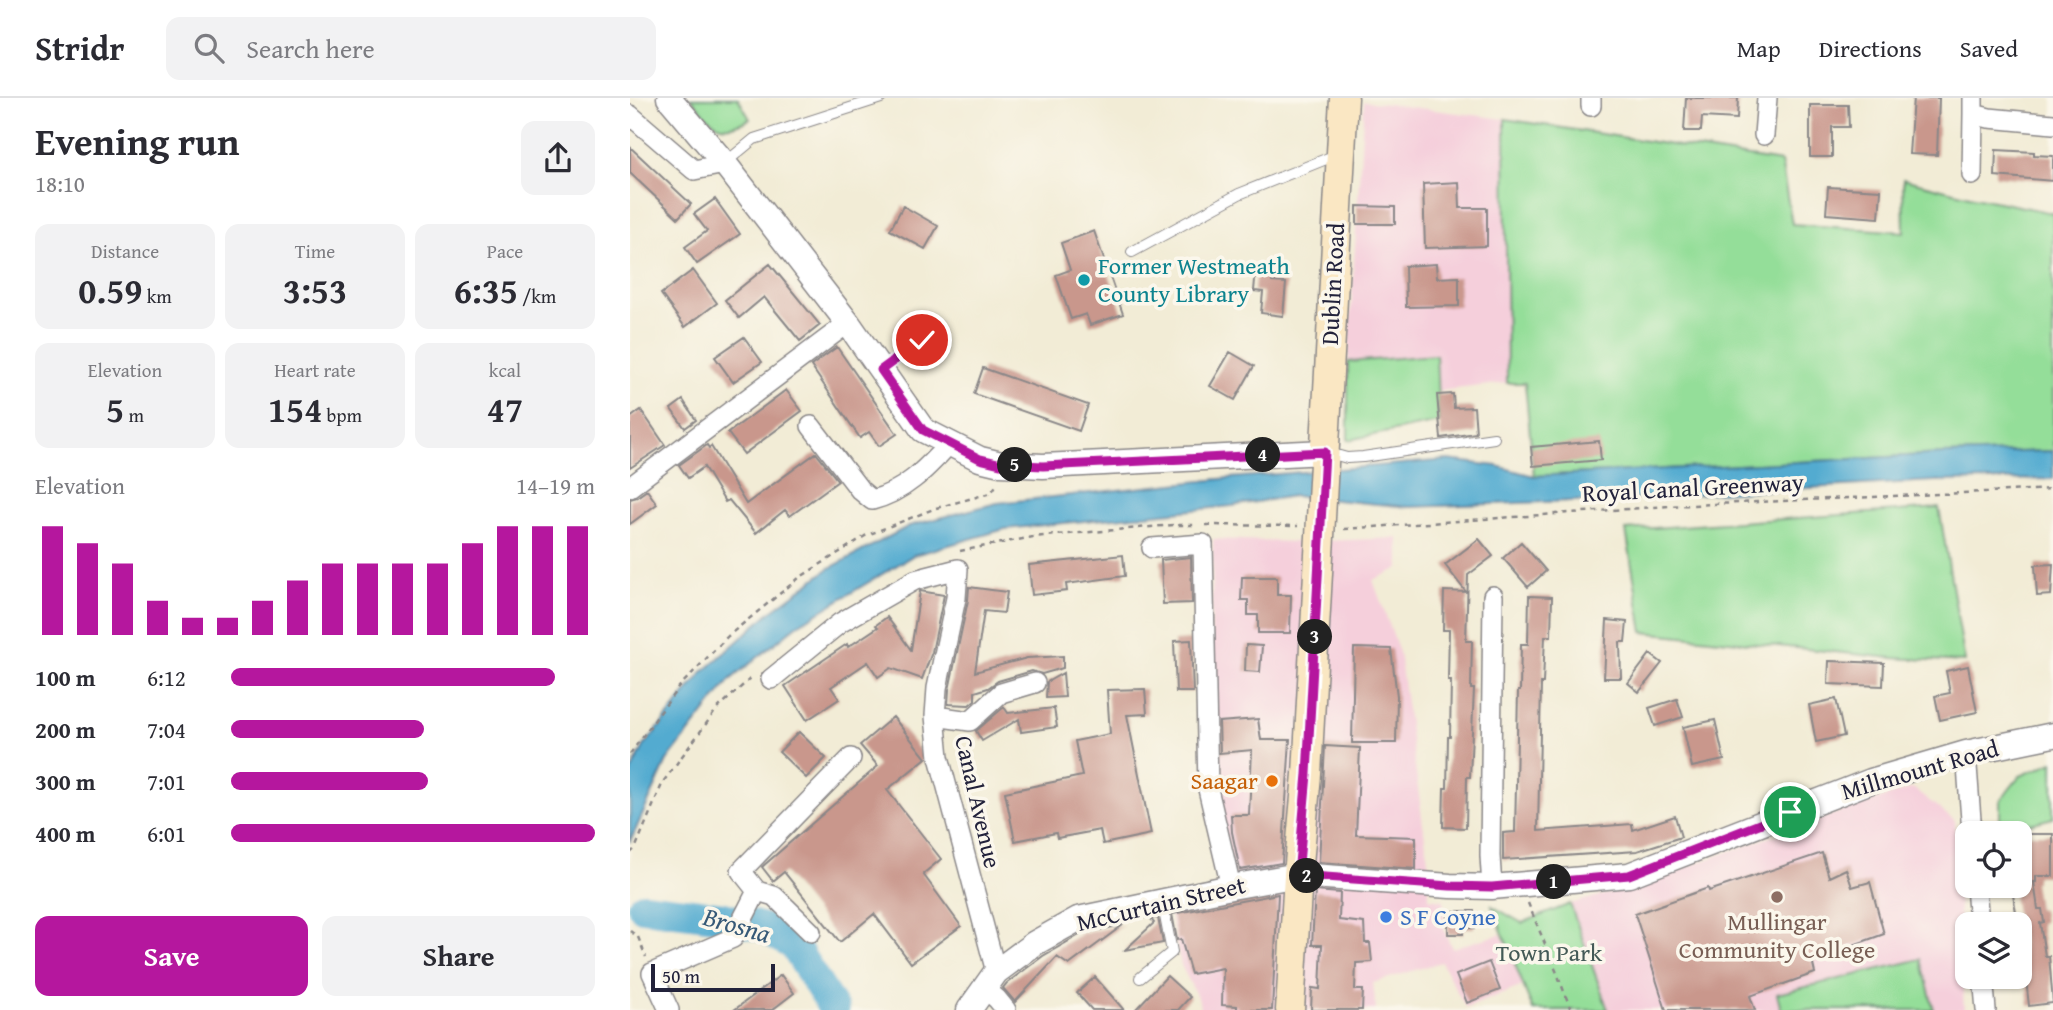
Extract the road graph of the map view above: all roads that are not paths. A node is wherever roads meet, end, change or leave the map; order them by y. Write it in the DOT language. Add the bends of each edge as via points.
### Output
graph roads {
  1 [pos="669,98"];
  2 [pos="881,98"];
  3 [pos="1344,98"];
  4 [pos="1767,98"];
  5 [pos="1973,106"];
  6 [pos="630,115"];
  7 [pos="2053,124"];
  8 [pos="1764,135"];
  9 [pos="1340,153"];
  10 [pos="724,164"];
  11 [pos="1972,175"];
  12 [pos="1132,252"];
  13 [pos="848,323"];
  14 [pos="922,340"];
  15 [pos="881,370"];
  16 [pos="811,426"];
  17 [pos="1494,438"];
  18 [pos="948,445"];
  19 [pos="1324,461"];
  20 [pos="630,486"];
  21 [pos="1152,548"];
  22 [pos="1493,596"];
  23 [pos="771,679"];
  24 [pos="1035,683"];
  25 [pos="934,716"];
  26 [pos="2053,735"];
  27 [pos="1966,753"];
  28 [pos="851,758"];
  29 [pos="1971,821"];
  30 [pos="1298,875"];
  31 [pos="1231,887"];
  32 [pos="1492,887"];
  33 [pos="757,891"];
  34 [pos="1162,901"];
  35 [pos="811,932"];
  36 [pos="1140,978"];
  37 [pos="990,980"];
  38 [pos="1984,989"];
  39 [pos="669,1010"];
  40 [pos="969,1010"];
  41 [pos="1006,1010"];
  42 [pos="1290,1010"];
  43 [pos="1986,1010"];
  1 -- 10 [label="street"];
  2 -- 10 [label="lane" via="754,139"];
  3 -- 9 [label="main road, Dublin Road"];
  4 -- 8 [label="street"];
  5 -- 7 [label="street" via="1989,118"];
  5 -- 11 [label="street"];
  6 -- 10 [label="street" via="694,170"];
  9 -- 12 [label="lane" via="1239,194"];
  9 -- 19 [label="main road, Dublin Road"];
  10 -- 13 [label="street"];
  13 -- 15 [label="street"];
  13 -- 20 [label="street"];
  14 -- 15 [label="lane"];
  15 -- 18 [label="street" via="923,430"];
  16 -- 18 [label="street" via="872,500 886,497 922,473"];
  17 -- 19 [label="lane"];
  18 -- 19 [label="street" via="1001,464"];
  19 -- 30 [label="main road, Dublin Road" via="1328,524"];
  21 -- 31 [label="street" via="1203,544 1208,789"];
  22 -- 32 [label="street"];
  23 -- 25 [label="street, Canal Avenue" via="840,623 915,580 958,569"];
  24 -- 25 [label="street" via="1001,693 970,721"];
  25 -- 37 [label="street, Canal Avenue" via="939,757"];
  26 -- 27 [label="street, Millmount Road"];
  27 -- 29 [label="street"];
  27 -- 32 [label="street, Millmount Road" via="1871,781 1629,875"];
  28 -- 33 [label="street" via="741,871"];
  30 -- 31 [label="street, McCurtain Street"];
  30 -- 32 [label="street, Millmount Road"];
  30 -- 42 [label="main road, Dublin Road"];
  31 -- 34 [label="street, McCurtain Street"];
  33 -- 35 [label="street" via="774,896"];
  33 -- 39 [label="street" via="733,938 652,973"];
  34 -- 36 [label="lane" via="1172,952"];
  34 -- 37 [label="street, McCurtain Street" via="1077,919 1035,943"];
  37 -- 40 [label="street, McCurtain Street"];
  37 -- 41 [label="street"];
  38 -- 43 [label="street"];
}
